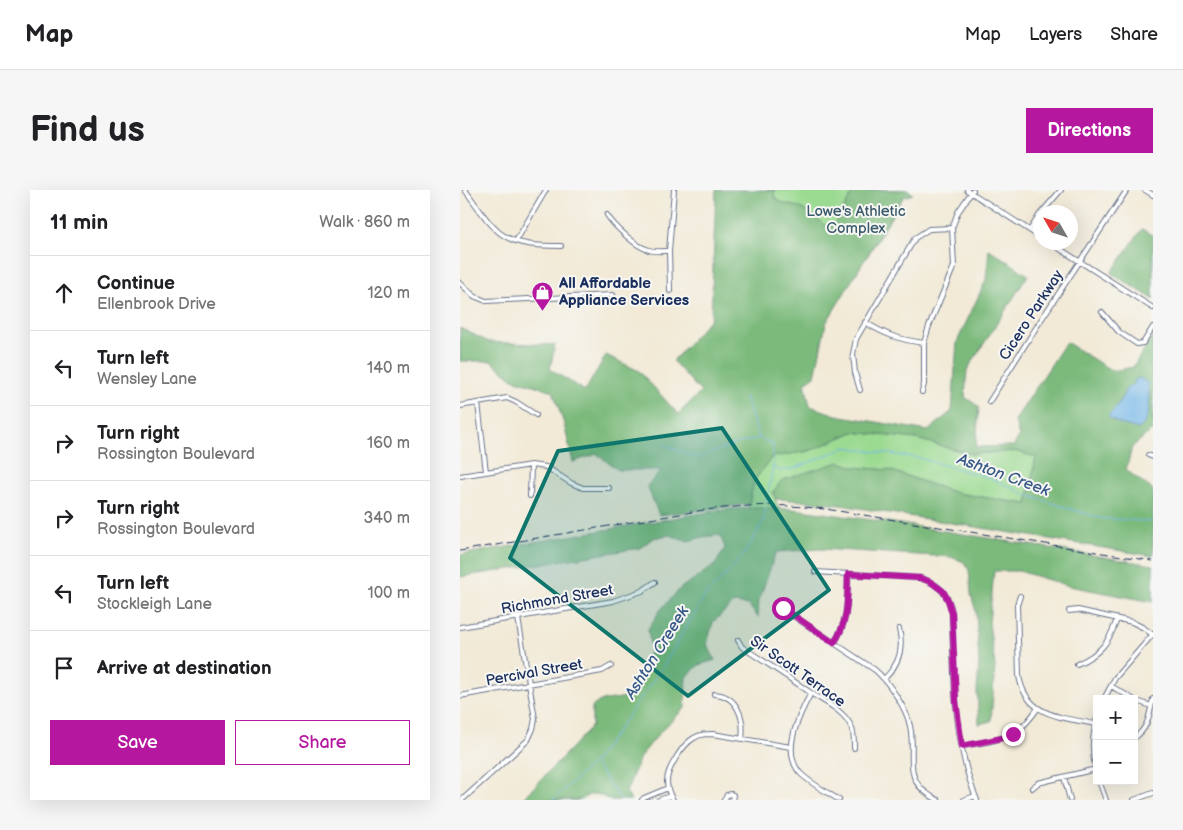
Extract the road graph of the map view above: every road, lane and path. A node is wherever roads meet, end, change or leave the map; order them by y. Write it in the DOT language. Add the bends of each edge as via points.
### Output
graph roads {
  1 [pos="465,190"];
  2 [pos="546,190"];
  3 [pos="674,190"];
  4 [pos="1061,190"];
  5 [pos="1127,190"];
  6 [pos="1145,190"];
  7 [pos="970,191"];
  8 [pos="1153,195"];
  9 [pos="1048,205"];
  10 [pos="606,216"];
  11 [pos="1033,225"];
  12 [pos="952,228"];
  13 [pos="1030,230"];
  14 [pos="1033,232"];
  15 [pos="516,241"];
  16 [pos="561,246"];
  17 [pos="1062,250"];
  18 [pos="669,251"];
  19 [pos="1079,261"];
  20 [pos="460,283"];
  21 [pos="670,291"];
  22 [pos="613,295"];
  23 [pos="1153,308"];
  24 [pos="1102,312"];
  25 [pos="865,322"];
  26 [pos="1153,327"];
  27 [pos="924,343"];
  28 [pos="860,390"];
  29 [pos="922,392"];
  30 [pos="989,402"];
  31 [pos="478,403"];
  32 [pos="460,406"];
  33 [pos="536,415"];
  34 [pos="1148,455"];
  35 [pos="1153,457"];
  36 [pos="531,465"];
  37 [pos="486,472"];
  38 [pos="460,476"];
  39 [pos="609,488"];
  40 [pos="530,496"];
  41 [pos="815,572"];
  42 [pos="848,574"];
  43 [pos="655,582"];
  44 [pos="1020,596"];
  45 [pos="779,601"];
  46 [pos="1069,611"];
  47 [pos="518,618"];
  48 [pos="1117,619"];
  49 [pos="460,627"];
  50 [pos="899,629"];
  51 [pos="1153,634"];
  52 [pos="738,640"];
  53 [pos="834,643"];
  54 [pos="1077,664"];
  55 [pos="611,666"];
  56 [pos="884,678"];
  57 [pos="529,684"];
  58 [pos="1110,686"];
  59 [pos="811,693"];
  60 [pos="714,694"];
  61 [pos="1106,695"];
  62 [pos="1126,695"];
  63 [pos="460,696"];
  64 [pos="1153,699"];
  65 [pos="1138,701"];
  66 [pos="1151,706"];
  67 [pos="1038,708"];
  68 [pos="1093,724"];
  69 [pos="1138,735"];
  70 [pos="742,739"];
  71 [pos="962,746"];
  72 [pos="791,747"];
  73 [pos="854,748"];
  74 [pos="1093,772"];
  75 [pos="1064,777"];
  76 [pos="1100,785"];
  77 [pos="668,788"];
  78 [pos="1032,788"];
  79 [pos="1153,793"];
  80 [pos="670,796"];
  81 [pos="976,798"];
  82 [pos="462,800"];
  83 [pos="642,800"];
  84 [pos="659,800"];
  85 [pos="674,800"];
  86 [pos="724,800"];
  87 [pos="732,800"];
  88 [pos="839,800"];
  89 [pos="938,800"];
  90 [pos="964,800"];
  91 [pos="1070,800"];
  92 [pos="1106,800"];
  93 [pos="1134,800"];
  1 -- 15 [label="street" via="496,229"];
  2 -- 15 [label="street"];
  3 -- 18 [label="street"];
  4 -- 9 [label="street"];
  5 -- 19 [label="street, Cicero Parkway"];
  6 -- 8 [label="street"];
  7 -- 12 [label="street"];
  7 -- 13 [label="street"];
  10 -- 18 [label="street" via="641,247"];
  11 -- 13 [label="street"];
  12 -- 25 [label="street" via="929,229 916,238"];
  12 -- 27 [label="street" via="954,266"];
  13 -- 14 [label="street"];
  15 -- 16 [label="street"];
  17 -- 19 [label="street"];
  18 -- 21 [label="street"];
  19 -- 23 [label="street"];
  19 -- 30 [label="street, Cicero Parkway"];
  20 -- 22 [label="street" via="474,296 486,301"];
  24 -- 26 [label="street" via="1119,332 1137,344 1143,342"];
  25 -- 27 [label="street" via="900,339"];
  25 -- 28 [label="street" via="852,354"];
  27 -- 29 [label="street"];
  31 -- 32 [label="street"];
  31 -- 33 [label="street" via="507,398"];
  31 -- 37 [label="street"];
  34 -- 35 [label="street"];
  36 -- 37 [label="street"];
  36 -- 39 [label="street" via="546,468 583,488"];
  36 -- 40 [label="street"];
  37 -- 38 [label="street"];
  41 -- 42 [label="street"];
  42 -- 53 [label="street" via="846,617"];
  42 -- 71 [label="street" via="920,578 943,591 952,613 956,701"];
  43 -- 47 [label="street, Richmond Street" via="642,591 613,601"];
  44 -- 67 [label="street" via="1017,605 1020,683"];
  45 -- 53 [label="street" via="783,608"];
  46 -- 48 [label="street"];
  47 -- 49 [label="street, Richmond Street"];
  47 -- 57 [label="street"];
  48 -- 51 [label="street" via="1136,623"];
  48 -- 54 [label="street" via="1104,646"];
  50 -- 56 [label="street" via="900,656"];
  51 -- 58 [label="street"];
  52 -- 59 [label="street, Sir Scott Terrace" via="742,647"];
  53 -- 56 [label="street"];
  55 -- 57 [label="street, Percival Street" via="602,671"];
  56 -- 89 [label="street" via="910,723 911,761 916,782"];
  57 -- 63 [label="street, Percival Street"];
  57 -- 82 [label="street" via="535,719 528,740"];
  58 -- 61 [label="street"];
  58 -- 62 [label="street"];
  59 -- 72 [label="street"];
  59 -- 73 [label="street, Sir Scott Terrace" via="848,721 854,736"];
  60 -- 70 [label="street" via="722,695 736,706 743,721"];
  64 -- 66 [label="street"];
  65 -- 66 [label="street"];
  66 -- 69 [label="street" via="1147,725"];
  67 -- 68 [label="street"];
  67 -- 71 [label="street" via="1024,726 1008,736"];
  70 -- 72 [label="street"];
  70 -- 77 [label="street" via="711,734 695,737 673,764 667,776"];
  71 -- 81 [label="street"];
  72 -- 88 [label="street" via="792,758 801,773"];
  74 -- 75 [label="street"];
  75 -- 78 [label="street" via="1038,783"];
  75 -- 91 [label="street"];
  76 -- 92 [label="street"];
  77 -- 80 [label="street"];
  77 -- 83 [label="street"];
  79 -- 93 [label="street"];
  80 -- 84 [label="street"];
  80 -- 85 [label="street"];
  81 -- 90 [label="street"];
  86 -- 87 [label="street" via="731,794"];
}
